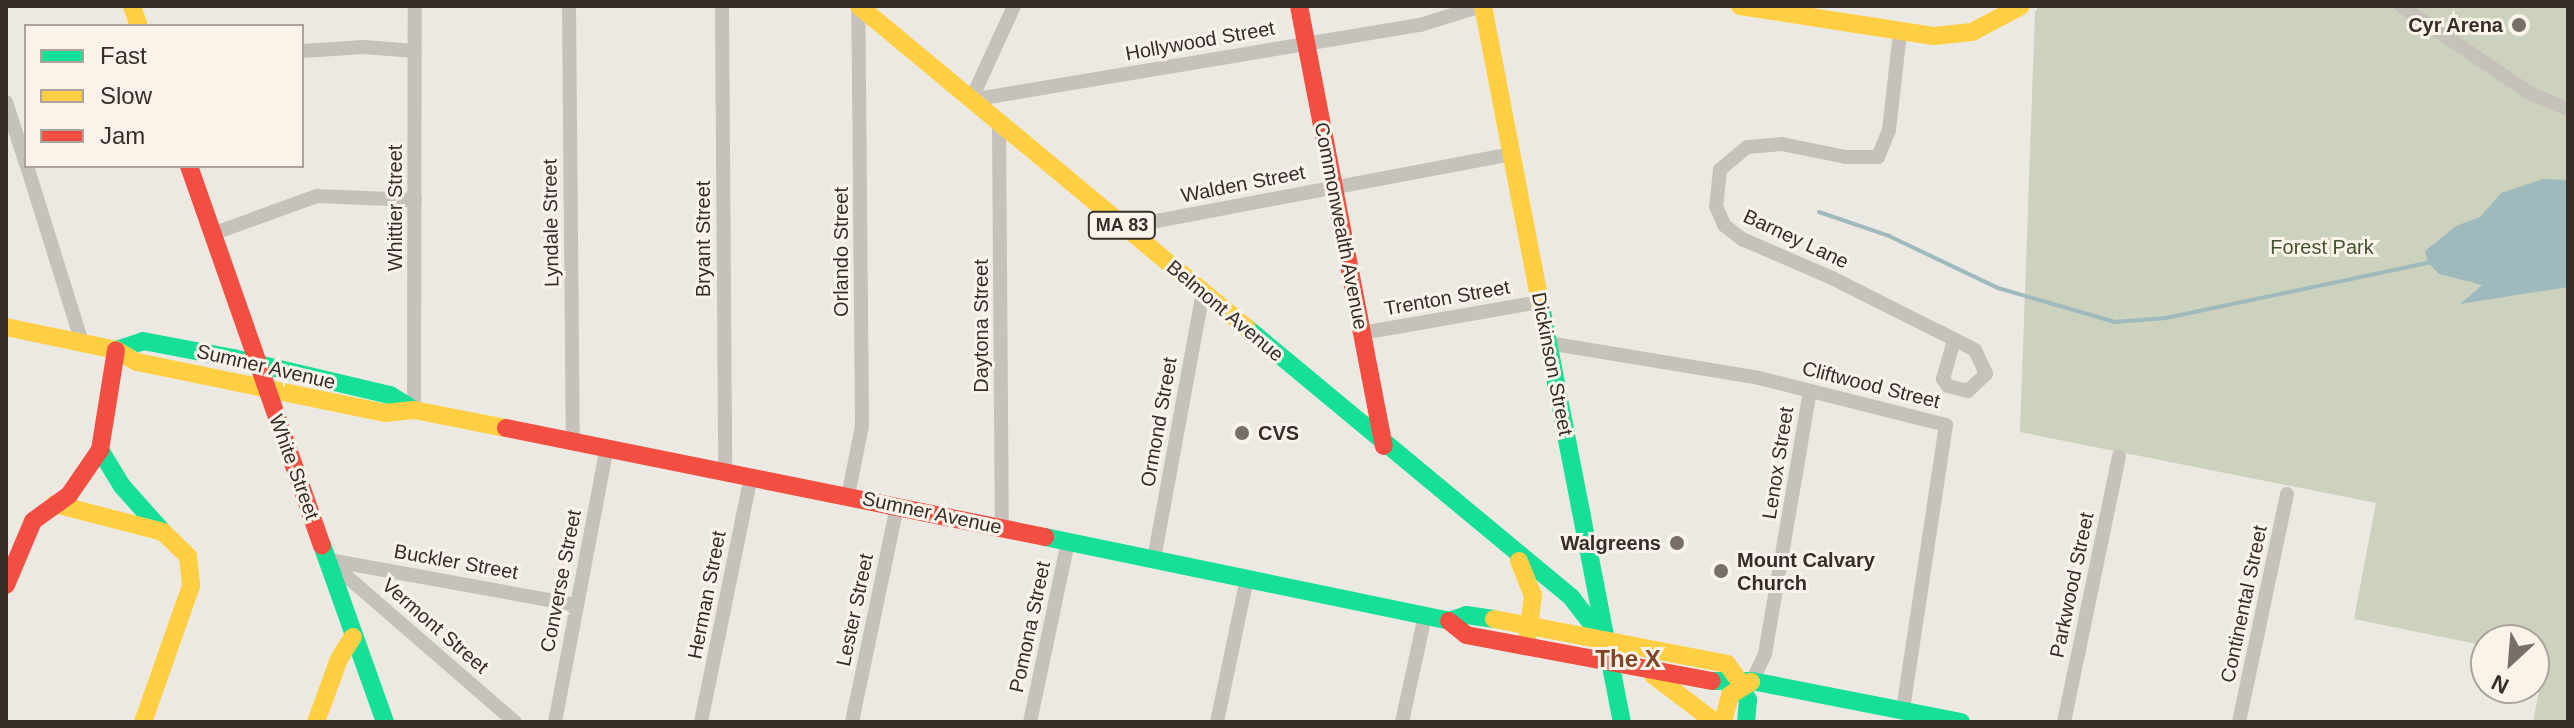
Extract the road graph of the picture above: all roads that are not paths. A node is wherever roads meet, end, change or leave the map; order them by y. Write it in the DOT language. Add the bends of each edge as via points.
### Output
graph roads {
  1 [pos="415,6"];
  2 [pos="569,6"];
  3 [pos="722,6"];
  4 [pos="858,6"];
  5 [pos="1014,6"];
  6 [pos="1299,6"];
  7 [pos="1482,6"];
  8 [pos="1740,6"];
  9 [pos="2021,6"];
  10 [pos="2401,6"];
  11 [pos="1900,33"];
  12 [pos="1306,44"];
  13 [pos="304,51"];
  14 [pos="415,51"];
  15 [pos="971,100"];
  16 [pos="6,102"];
  17 [pos="2568,109"];
  18 [pos="999,123"];
  19 [pos="1511,154"];
  20 [pos="24,159"];
  21 [pos="27,168"];
  22 [pos="190,168"];
  23 [pos="1333,188"];
  24 [pos="415,200"];
  25 [pos="1125,227"];
  26 [pos="212,234"];
  27 [pos="1203,292"];
  28 [pos="1539,302"];
  29 [pos="6,327"];
  30 [pos="1362,333"];
  31 [pos="1954,340"];
  32 [pos="82,343"];
  33 [pos="1548,343"];
  34 [pos="116,350"];
  35 [pos="255,364"];
  36 [pos="265,388"];
  37 [pos="1810,391"];
  38 [pos="414,410"];
  39 [pos="573,440"];
  40 [pos="1384,446"];
  41 [pos="607,447"];
  42 [pos="100,450"];
  43 [pos="2119,457"];
  44 [pos="725,472"];
  45 [pos="751,476"];
  46 [pos="2287,494"];
  47 [pos="848,496"];
  48 [pos="55,504"];
  49 [pos="897,506"];
  50 [pos="1002,528"];
  51 [pos="163,532"];
  52 [pos="1068,541"];
  53 [pos="1516,556"];
  54 [pos="1154,559"];
  55 [pos="329,560"];
  56 [pos="1247,579"];
  57 [pos="6,585"];
  58 [pos="576,605"];
  59 [pos="1425,616"];
  60 [pos="1449,621"];
  61 [pos="1530,624"];
  62 [pos="1601,636"];
  63 [pos="353,637"];
  64 [pos="1526,648"];
  65 [pos="1609,663"];
  66 [pos="1645,670"];
  67 [pos="1744,683"];
  68 [pos="1903,710"];
  69 [pos="143,722"];
  70 [pos="316,722"];
  71 [pos="385,722"];
  72 [pos="515,722"];
  73 [pos="555,722"];
  74 [pos="701,722"];
  75 [pos="852,722"];
  76 [pos="1030,722"];
  77 [pos="1217,722"];
  78 [pos="1402,722"];
  79 [pos="1622,722"];
  80 [pos="1715,722"];
  81 [pos="1723,722"];
  82 [pos="1746,722"];
  83 [pos="1961,722"];
  84 [pos="2064,722"];
  85 [pos="2239,722"];
  1 -- 14 [label="street, Whittier Street"];
  2 -- 39 [label="street, Lyndale Street"];
  3 -- 44 [label="street, Bryant Street"];
  4 -- 15 [label="main road, Belmont Avenue / MA 83"];
  4 -- 47 [label="street, Orlando Street" via="862,426"];
  5 -- 15 [label="street"];
  6 -- 12 [label="main road, Commonwealth Avenue"];
  7 -- 12 [label="street, Hollywood Street" via="1420,25"];
  7 -- 19 [label="main road, Dickinson Street"];
  8 -- 11 [label="main road"];
  9 -- 11 [label="main road" via="1964,34"];
  10 -- 17 [label="street" via="2531,94"];
  11 -- 31 [label="street, Barney Lane" via="1889,130 1878,157 1755,145 1723,164 1714,198 1720,219 1735,235"];
  12 -- 15 [label="street, Hollywood Street"];
  12 -- 23 [label="main road, Commonwealth Avenue"];
  13 -- 14 [label="street"];
  14 -- 24 [label="street, Whittier Street"];
  15 -- 18 [label="main road, Belmont Avenue / MA 83"];
  16 -- 20 [label="street"];
  18 -- 25 [label="main road, Belmont Avenue / MA 83"];
  18 -- 50 [label="street, Daytona Street"];
  19 -- 23 [label="street, Walden Street"];
  19 -- 28 [label="main road, Dickinson Street"];
  21 -- 32 [label="street"];
  22 -- 26 [label="main road, White Street"];
  23 -- 25 [label="street, Walden Street"];
  23 -- 30 [label="main road, Commonwealth Avenue"];
  24 -- 26 [label="street" via="317,196"];
  24 -- 38 [label="street, Whittier Street"];
  25 -- 27 [label="main road, Belmont Avenue / MA 83"];
  26 -- 35 [label="main road, White Street"];
  27 -- 40 [label="main road, Belmont Avenue / MA 83"];
  27 -- 54 [label="street, Ormond Street"];
  28 -- 30 [label="street, Trenton Street"];
  28 -- 33 [label="main road, Dickinson Street"];
  29 -- 32 [label="main road, Sumner Avenue"];
  30 -- 40 [label="main road, Commonwealth Avenue"];
  32 -- 34 [label="main road, Sumner Avenue"];
  33 -- 37 [label="street, Cliftwood Street"];
  33 -- 62 [label="main road, Dickinson Street"];
  34 -- 35 [label="main road, Sumner Avenue" via="143,341"];
  34 -- 36 [label="main road, Sumner Avenue" via="137,362"];
  34 -- 42 [label="main road"];
  35 -- 36 [label="main road, White Street"];
  35 -- 38 [label="main road, Sumner Avenue" via="390,395"];
  36 -- 38 [label="main road, Sumner Avenue" via="385,413"];
  36 -- 55 [label="main road, White Street"];
  37 -- 67 [label="street, Lenox Street" via="1765,654"];
  37 -- 68 [label="street, Cliftwood Street" via="1946,425"];
  38 -- 39 [label="main road, Sumner Avenue"];
  39 -- 41 [label="main road, Sumner Avenue"];
  40 -- 53 [label="main road, Belmont Avenue / MA 83"];
  41 -- 44 [label="main road, Sumner Avenue"];
  41 -- 58 [label="street, Converse Street"];
  42 -- 48 [label="main road" via="75,488"];
  42 -- 51 [label="main road" via="122,486"];
  43 -- 84 [label="street, Parkwood Street"];
  44 -- 45 [label="main road, Sumner Avenue"];
  45 -- 47 [label="main road, Sumner Avenue"];
  45 -- 74 [label="street, Herman Street"];
  46 -- 85 [label="street, Continental Street"];
  47 -- 49 [label="main road, Sumner Avenue"];
  48 -- 51 [label="main road"];
  48 -- 57 [label="main road" via="33,521"];
  49 -- 50 [label="main road, Sumner Avenue"];
  49 -- 75 [label="street, Lester Street"];
  50 -- 52 [label="main road, Sumner Avenue"];
  51 -- 69 [label="main road" via="185,550 192,577"];
  52 -- 54 [label="main road, Sumner Avenue"];
  52 -- 76 [label="street, Pomona Street"];
  53 -- 61 [label="main road, Belmont Avenue / MA 83" via="1533,595"];
  53 -- 62 [label="main road, Belmont Avenue / MA 83" via="1571,597"];
  54 -- 56 [label="main road, Sumner Avenue"];
  55 -- 58 [label="street, Buckler Street"];
  55 -- 63 [label="main road, White Street"];
  55 -- 72 [label="street, Vermont Street"];
  56 -- 59 [label="main road, Sumner Avenue"];
  56 -- 77 [label="street"];
  58 -- 73 [label="street, Converse Street"];
  59 -- 60 [label="main road, Sumner Avenue"];
  59 -- 78 [label="street"];
  60 -- 61 [label="main road, Sumner Avenue" via="1459,614"];
  60 -- 64 [label="main road, Sumner Avenue" via="1466,635"];
  61 -- 62 [label="main road, Sumner Avenue"];
  61 -- 64 [label="main road, Belmont Avenue / MA 83"];
  62 -- 65 [label="main road, Dickinson Street"];
  62 -- 67 [label="main road, Sumner Avenue" via="1727,664"];
  63 -- 70 [label="main road" via="339,659"];
  63 -- 71 [label="main road, White Street"];
  64 -- 65 [label="main road, Sumner Avenue"];
  65 -- 66 [label="main road, Sumner Avenue"];
  65 -- 79 [label="main road, Dickinson Street"];
  66 -- 67 [label="main road, Sumner Avenue"];
  66 -- 80 [label="main road"];
  67 -- 68 [label="main road, Sumner Avenue"];
  67 -- 81 [label="main road" via="1730,695"];
  67 -- 82 [label="main road"];
  68 -- 83 [label="main road, Sumner Avenue"];
}
